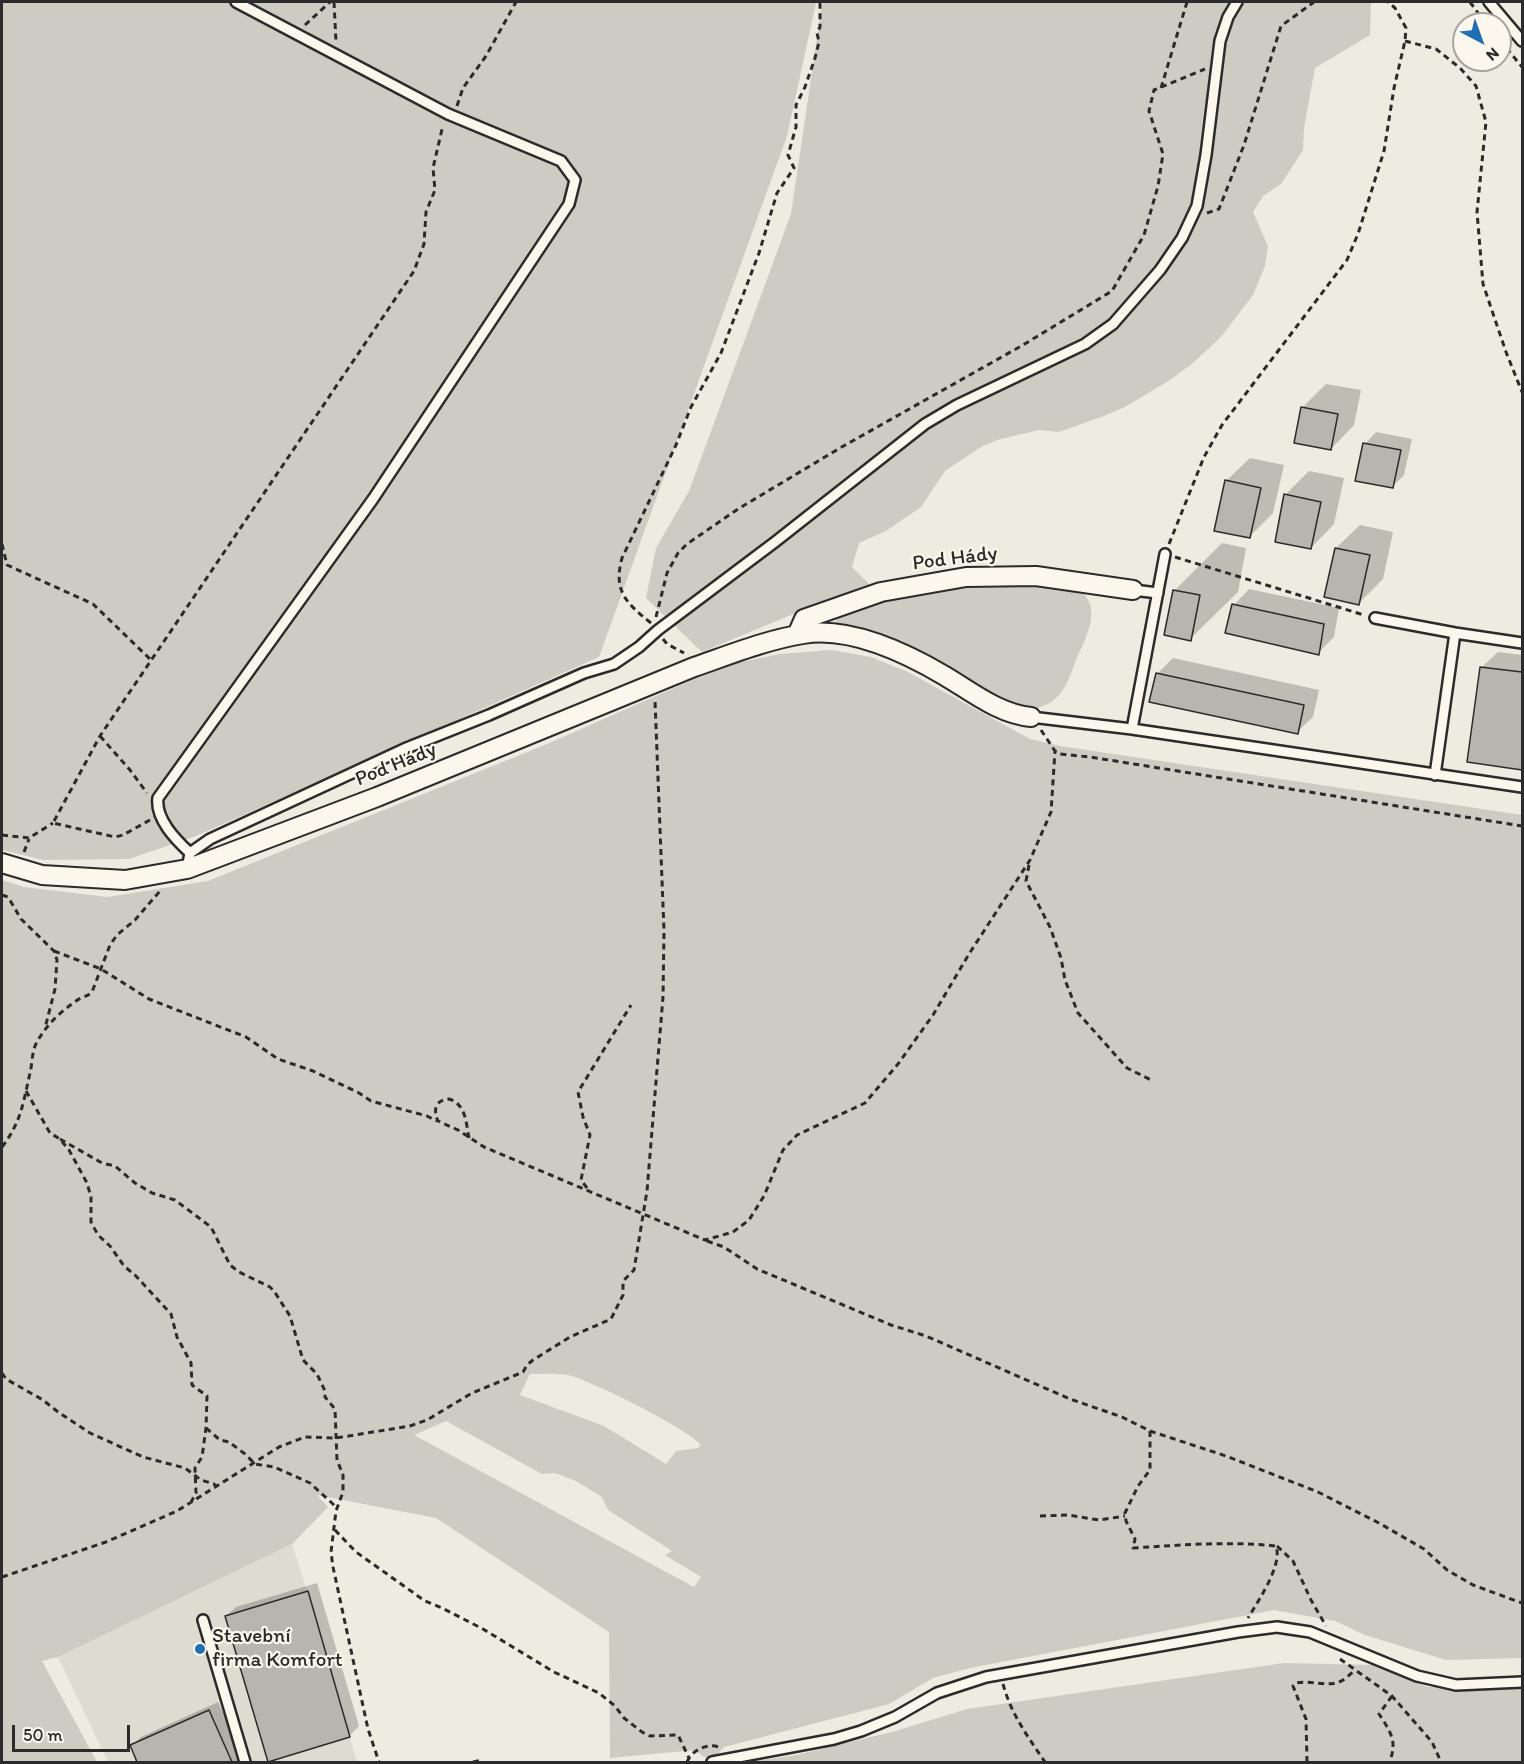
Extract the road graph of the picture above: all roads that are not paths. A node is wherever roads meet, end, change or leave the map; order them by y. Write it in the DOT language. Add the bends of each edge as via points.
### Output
graph roads {
  1 [pos="236,2"];
  2 [pos="1237,2"];
  3 [pos="1490,2"];
  4 [pos="1522,41"];
  5 [pos="1165,554"];
  6 [pos="1133,590"];
  7 [pos="1158,593"];
  8 [pos="1375,618"];
  9 [pos="1455,633"];
  10 [pos="797,635"];
  11 [pos="1522,642"];
  12 [pos="1031,717"];
  13 [pos="1132,729"];
  14 [pos="1435,775"];
  15 [pos="1522,787"];
  16 [pos="188,861"];
  17 [pos="2,863"];
  18 [pos="203,1620"];
  19 [pos="1522,1683"];
  20 [pos="245,1762"];
  21 [pos="712,1762"];
  1 -- 16 [label="lane" via="448,114 561,161 575,180 569,204 373,499 158,798 158,813"];
  2 -- 16 [label="lane" via="1220,41 1197,206 1182,238 1160,270 1113,324 1085,344 925,424 614,663 404,749 210,839"];
  3 -- 4 [label="lane"];
  5 -- 7 [label="lane"];
  6 -- 7 [label="lane"];
  6 -- 10 [label="street, Pod Hády" via="1036,576 966,578 881,592 838,606 804,619"];
  7 -- 13 [label="lane"];
  8 -- 9 [label="lane"];
  9 -- 11 [label="lane"];
  9 -- 14 [label="lane"];
  10 -- 12 [label="street, Pod Hády" via="830,634 876,643 923,663 1004,710"];
  10 -- 16 [label="street, Pod Hády" via="694,667 378,797"];
  12 -- 13 [label="lane"];
  13 -- 14 [label="lane"];
  14 -- 15 [label="lane"];
  16 -- 17 [label="street, Pod Hády" via="165,874 125,880 42,875"];
  18 -- 20 [label="lane"];
  19 -- 21 [label="lane" via="1456,1684 1417,1676 1310,1632 1277,1627 966,1682 861,1731"];
}
